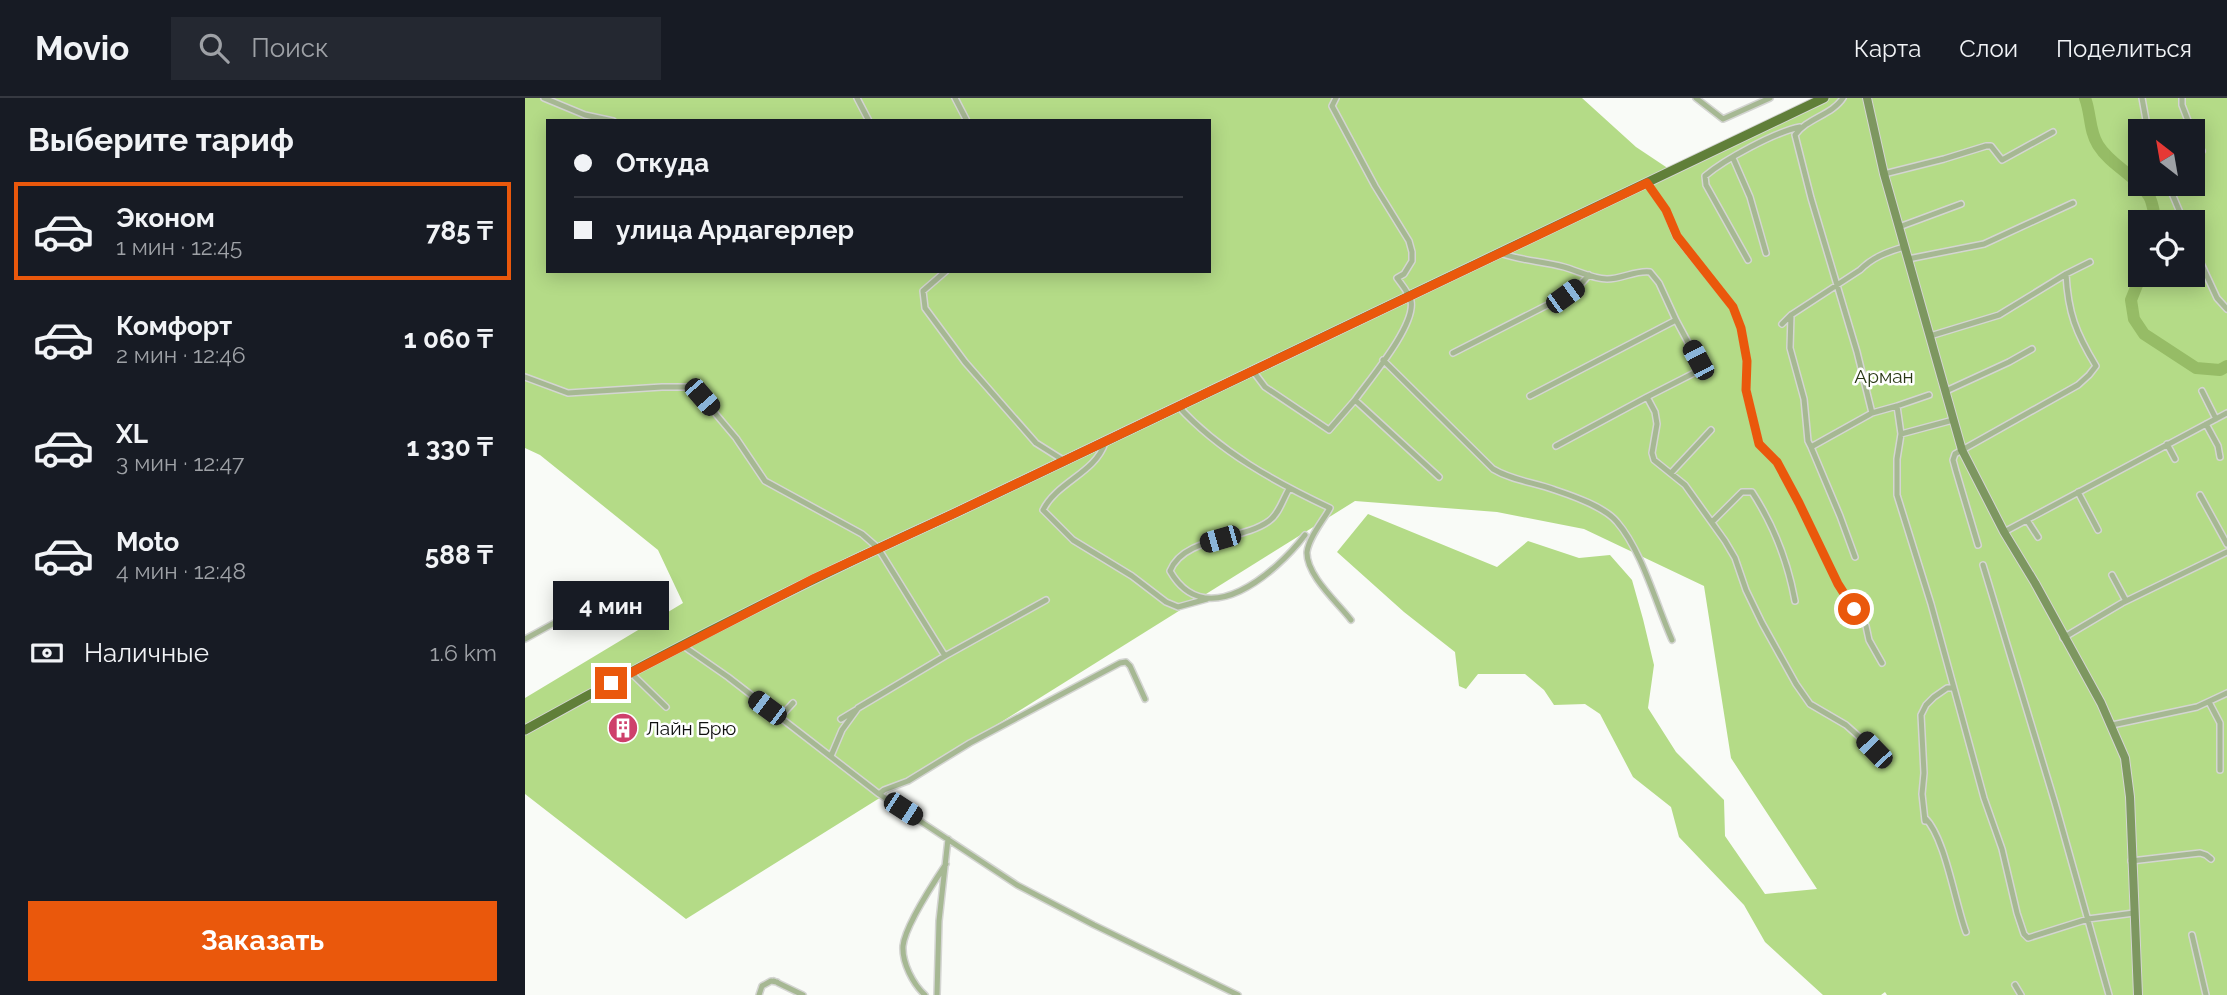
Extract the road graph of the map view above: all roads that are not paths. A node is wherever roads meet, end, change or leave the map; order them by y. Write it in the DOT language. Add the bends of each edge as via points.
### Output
graph roads {
  1 [pos="544,98"];
  2 [pos="857,98"];
  3 [pos="955,98"];
  4 [pos="1336,98"];
  5 [pos="1696,98"];
  6 [pos="1770,98"];
  7 [pos="1824,98"];
  8 [pos="1843,98"];
  9 [pos="1867,98"];
  10 [pos="2142,98"];
  11 [pos="2182,98"];
  12 [pos="604,119"];
  13 [pos="868,119"];
  14 [pos="966,119"];
  15 [pos="2146,119"];
  16 [pos="2188,119"];
  17 [pos="1800,127"];
  18 [pos="2053,132"];
  19 [pos="1733,158"];
  20 [pos="1884,174"];
  21 [pos="1647,183"];
  22 [pos="2073,203"];
  23 [pos="1961,204"];
  24 [pos="1899,227"];
  25 [pos="1904,247"];
  26 [pos="1500,253"];
  27 [pos="1766,253"];
  28 [pos="1908,259"];
  29 [pos="1748,260"];
  30 [pos="2090,262"];
  31 [pos="2205,272"];
  32 [pos="944,273"];
  33 [pos="2066,274"];
  34 [pos="1589,275"];
  35 [pos="1838,284"];
  36 [pos="1409,296"];
  37 [pos="2227,309"];
  38 [pos="1791,315"];
  39 [pos="1676,320"];
  40 [pos="1782,324"];
  41 [pos="1930,336"];
  42 [pos="2032,349"];
  43 [pos="1453,353"];
  44 [pos="1384,360"];
  45 [pos="1253,371"];
  46 [pos="525,377"];
  47 [pos="1946,391"];
  48 [pos="2202,391"];
  49 [pos="1929,395"];
  50 [pos="1530,397"];
  51 [pos="1647,397"];
  52 [pos="1355,400"];
  53 [pos="1178,406"];
  54 [pos="1897,406"];
  55 [pos="1872,413"];
  56 [pos="2227,413"];
  57 [pos="2216,419"];
  58 [pos="1953,420"];
  59 [pos="2206,424"];
  60 [pos="1711,430"];
  61 [pos="1901,434"];
  62 [pos="1106,440"];
  63 [pos="2167,444"];
  64 [pos="1556,446"];
  65 [pos="1811,447"];
  66 [pos="1962,450"];
  67 [pos="2220,457"];
  68 [pos="2175,459"];
  69 [pos="1063,460"];
  70 [pos="1671,473"];
  71 [pos="1439,477"];
  72 [pos="1289,489"];
  73 [pos="2078,492"];
  74 [pos="2200,495"];
  75 [pos="2027,520"];
  76 [pos="1712,522"];
  77 [pos="2098,530"];
  78 [pos="2004,532"];
  79 [pos="1305,536"];
  80 [pos="2038,537"];
  81 [pos="2227,544"];
  82 [pos="1978,545"];
  83 [pos="878,548"];
  84 [pos="2227,552"];
  85 [pos="1854,558"];
  86 [pos="1983,565"];
  87 [pos="2112,575"];
  88 [pos="600,598"];
  89 [pos="1207,599"];
  90 [pos="1046,600"];
  91 [pos="1795,601"];
  92 [pos="2126,601"];
  93 [pos="1351,620"];
  94 [pos="2063,638"];
  95 [pos="525,639"];
  96 [pos="1672,640"];
  97 [pos="682,645"];
  98 [pos="945,656"];
  99 [pos="1882,663"];
  100 [pos="630,672"];
  101 [pos="1953,688"];
  102 [pos="2227,693"];
  103 [pos="1145,699"];
  104 [pos="2209,702"];
  105 [pos="793,703"];
  106 [pos="666,707"];
  107 [pos="858,708"];
  108 [pos="779,717"];
  109 [pos="841,719"];
  110 [pos="2112,725"];
  111 [pos="525,730"];
  112 [pos="1874,750"];
  113 [pos="831,756"];
  114 [pos="2220,770"];
  115 [pos="879,794"];
  116 [pos="948,839"];
  117 [pos="2210,859"];
  118 [pos="2131,860"];
  119 [pos="947,863"];
  120 [pos="2134,912"];
  121 [pos="2088,919"];
  122 [pos="1966,932"];
  123 [pos="2192,935"];
  124 [pos="2015,985"];
  125 [pos="759,995"];
  126 [pos="803,995"];
  127 [pos="925,995"];
  128 [pos="937,995"];
  129 [pos="1238,995"];
  130 [pos="2021,995"];
  131 [pos="2109,995"];
  132 [pos="2138,995"];
  133 [pos="2206,995"];
  1 -- 12 [label="street"];
  2 -- 13 [label="street"];
  3 -- 14 [label="street"];
  4 -- 36 [label="street" via="1332,106 1409,241 1412,261 1397,278"];
  5 -- 6 [label="street" via="1723,118"];
  7 -- 21 [label="main road"];
  8 -- 17 [label="street"];
  9 -- 20 [label="street"];
  10 -- 15 [label="street"];
  11 -- 16 [label="street"];
  17 -- 19 [label="street"];
  17 -- 35 [label="street" via="1795,135 1801,163"];
  18 -- 20 [label="street" via="2002,159 1986,146"];
  19 -- 27 [label="street"];
  19 -- 29 [label="street" via="1705,176 1706,185"];
  20 -- 24 [label="street"];
  21 -- 26 [label="main road"];
  21 -- 99 [label="street" via="1677,236 1733,307 1741,328 1746,390 1759,444 1777,462"];
  22 -- 28 [label="street" via="1984,244"];
  23 -- 24 [label="street"];
  24 -- 25 [label="street"];
  25 -- 28 [label="street"];
  25 -- 35 [label="street" via="1882,253"];
  26 -- 34 [label="street"];
  26 -- 36 [label="main road"];
  28 -- 41 [label="street"];
  30 -- 33 [label="street"];
  31 -- 37 [label="street"];
  32 -- 69 [label="street" via="923,291 925,308 1021,428"];
  33 -- 41 [label="street" via="1999,315"];
  33 -- 66 [label="street" via="2069,309 2094,370 2078,385"];
  34 -- 39 [label="street" via="1611,279 1650,272"];
  34 -- 43 [label="street" via="1565,296"];
  35 -- 38 [label="street"];
  35 -- 55 [label="street"];
  36 -- 44 [label="street" via="1410,318"];
  36 -- 45 [label="main road"];
  38 -- 40 [label="street"];
  38 -- 65 [label="street" via="1790,348"];
  39 -- 50 [label="street"];
  39 -- 51 [label="street" via="1698,360 1698,371"];
  41 -- 47 [label="street"];
  42 -- 47 [label="street"];
  44 -- 52 [label="street"];
  44 -- 96 [label="street" via="1493,469 1596,506 1617,522 1637,556"];
  45 -- 52 [label="street" via="1265,387 1329,430"];
  45 -- 53 [label="main road"];
  46 -- 83 [label="street" via="568,393 693,387 765,481 862,534"];
  47 -- 58 [label="street"];
  48 -- 57 [label="street"];
  49 -- 54 [label="street"];
  51 -- 64 [label="street"];
  51 -- 70 [label="street" via="1657,424 1654,460"];
  52 -- 71 [label="street"];
  53 -- 62 [label="main road"];
  53 -- 72 [label="street" via="1221,445"];
  54 -- 55 [label="street"];
  54 -- 61 [label="street"];
  55 -- 65 [label="street"];
  56 -- 57 [label="street"];
  57 -- 59 [label="street"];
  58 -- 61 [label="street"];
  58 -- 66 [label="street"];
  59 -- 63 [label="street"];
  59 -- 67 [label="street"];
  60 -- 70 [label="street"];
  61 -- 101 [label="street" via="1897,495"];
  62 -- 69 [label="main road"];
  62 -- 89 [label="street" via="1089,467 1047,501 1043,510 1073,540 1166,602 1178,607"];
  63 -- 68 [label="street"];
  63 -- 73 [label="street"];
  65 -- 85 [label="street"];
  66 -- 78 [label="street"];
  66 -- 82 [label="street" via="1953,460"];
  69 -- 83 [label="main road"];
  70 -- 76 [label="street"];
  72 -- 89 [label="street" via="1269,521 1200,544 1173,562 1170,571 1177,583"];
  72 -- 93 [label="street" via="1330,509 1307,552 1311,570"];
  73 -- 75 [label="street"];
  73 -- 77 [label="street"];
  74 -- 81 [label="street"];
  75 -- 78 [label="street"];
  75 -- 80 [label="street"];
  76 -- 91 [label="street" via="1742,492 1752,492 1783,553"];
  76 -- 112 [label="street" via="1807,701 1846,725"];
  78 -- 94 [label="street"];
  79 -- 89 [label="street" via="1257,582 1216,600"];
  83 -- 97 [label="main road"];
  83 -- 98 [label="street"];
  84 -- 92 [label="street"];
  86 -- 121 [label="street"];
  87 -- 92 [label="street"];
  88 -- 95 [label="street"];
  90 -- 98 [label="street"];
  92 -- 94 [label="street"];
  94 -- 110 [label="street"];
  97 -- 100 [label="main road"];
  97 -- 108 [label="street"];
  98 -- 107 [label="street"];
  100 -- 106 [label="street"];
  100 -- 111 [label="main road"];
  101 -- 121 [label="street" via="2024,934 2028,938"];
  101 -- 122 [label="street" via="1934,697 1921,715 1922,794 1925,819 1949,870"];
  102 -- 104 [label="street"];
  103 -- 115 [label="street" via="1130,666 1120,663"];
  104 -- 110 [label="street"];
  104 -- 114 [label="street" via="2220,723"];
  105 -- 108 [label="street"];
  107 -- 109 [label="street"];
  107 -- 113 [label="street"];
  108 -- 113 [label="street"];
  110 -- 118 [label="street" via="2125,758"];
  113 -- 115 [label="street"];
  115 -- 116 [label="street"];
  116 -- 119 [label="street"];
  116 -- 129 [label="street" via="1042,899"];
  117 -- 118 [label="street" via="2200,853"];
  118 -- 120 [label="street"];
  119 -- 127 [label="street" via="903,944 910,974"];
  119 -- 128 [label="street" via="939,921"];
  120 -- 121 [label="street"];
  120 -- 132 [label="street"];
  121 -- 131 [label="street"];
  123 -- 133 [label="street"];
  124 -- 130 [label="street"];
  125 -- 126 [label="street" via="762,986 771,981"];
}
